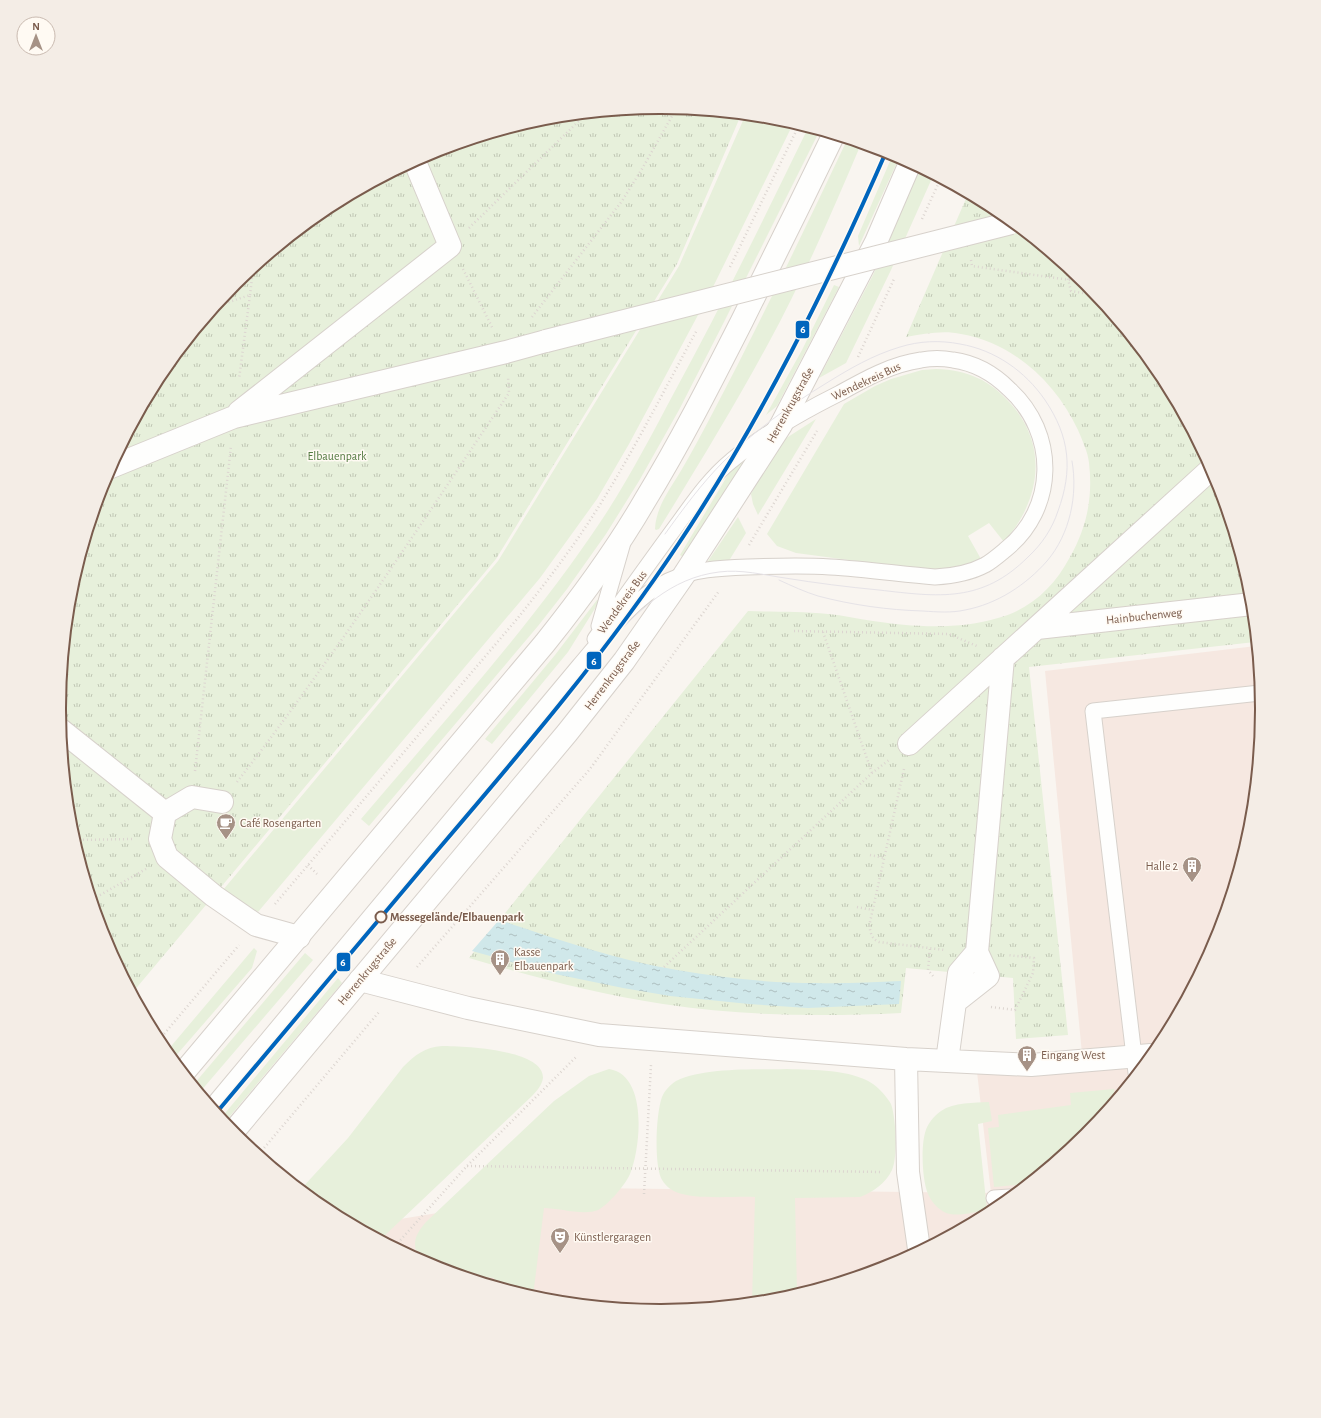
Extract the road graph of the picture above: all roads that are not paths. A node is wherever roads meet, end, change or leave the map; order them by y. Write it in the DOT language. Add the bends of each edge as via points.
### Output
graph roads {
  1 [pos="831,140"];
  2 [pos="417,167"];
  3 [pos="907,169"];
  4 [pos="1005,225"];
  5 [pos="234,417"];
  6 [pos="781,425"];
  7 [pos="119,464"];
  8 [pos="1206,473"];
  9 [pos="626,530"];
  10 [pos="684,575"];
  11 [pos="1246,605"];
  12 [pos="1037,628"];
  13 [pos="595,639"];
  14 [pos="1003,658"];
  15 [pos="578,666"];
  16 [pos="1255,693"];
  17 [pos="67,735"];
  18 [pos="909,744"];
  19 [pos="222,802"];
  20 [pos="164,813"];
  21 [pos="298,937"];
  22 [pos="360,980"];
  23 [pos="906,1059"];
  24 [pos="1141,1059"];
  25 [pos="1139,1061"];
  26 [pos="948,1062"];
  27 [pos="187,1068"];
  28 [pos="215,1102"];
  29 [pos="238,1126"];
  30 [pos="994,1198"];
  31 [pos="998,1198"];
  32 [pos="918,1244"];
  1 -- 9 [label="street" via="692,419 651,492"];
  2 -- 5 [label="street" via="450,246"];
  3 -- 6 [label="street, Herrenkrugstraße" via="876,242"];
  4 -- 5 [label="street, bridge" via="506,352"];
  5 -- 7 [label="street"];
  6 -- 10 [label="street, Herrenkrugstraße"];
  6 -- 10 [label="lane, Wendekreis Bus" via="866,379 906,363 936,359 979,367 992,374 1015,394 1035,422 1044,452 1041,496 1031,522 1009,546 987,564 952,576 935,577 787,565 720,568"];
  6 -- 13 [label="lane, Wendekreis Bus" via="730,461 711,481"];
  8 -- 12 [label="street"];
  9 -- 13 [label="lane"];
  9 -- 21 [label="street" via="589,586 544,643"];
  10 -- 15 [label="lane, Wendekreis Bus" via="662,584 639,601"];
  10 -- 22 [label="street, Herrenkrugstraße" via="624,661 568,733"];
  11 -- 12 [label="street, Hainbuchenweg"];
  12 -- 14 [label="street"];
  13 -- 15 [label="lane"];
  14 -- 18 [label="street"];
  14 -- 26 [label="street" via="977,952 959,973"];
  15 -- 28 [label="lane"];
  16 -- 24 [label="lane" via="1093,711"];
  17 -- 20 [label="street"];
  19 -- 20 [label="street" via="192,797"];
  20 -- 21 [label="street" via="164,848 214,896 256,925"];
  21 -- 27 [label="street"];
  22 -- 23 [label="street" via="468,1008 599,1034"];
  22 -- 29 [label="street, Herrenkrugstraße"];
  23 -- 26 [label="street"];
  23 -- 32 [label="street" via="908,1172"];
  25 -- 26 [label="street" via="1032,1065"];
  30 -- 31 [label="lane"];
}
